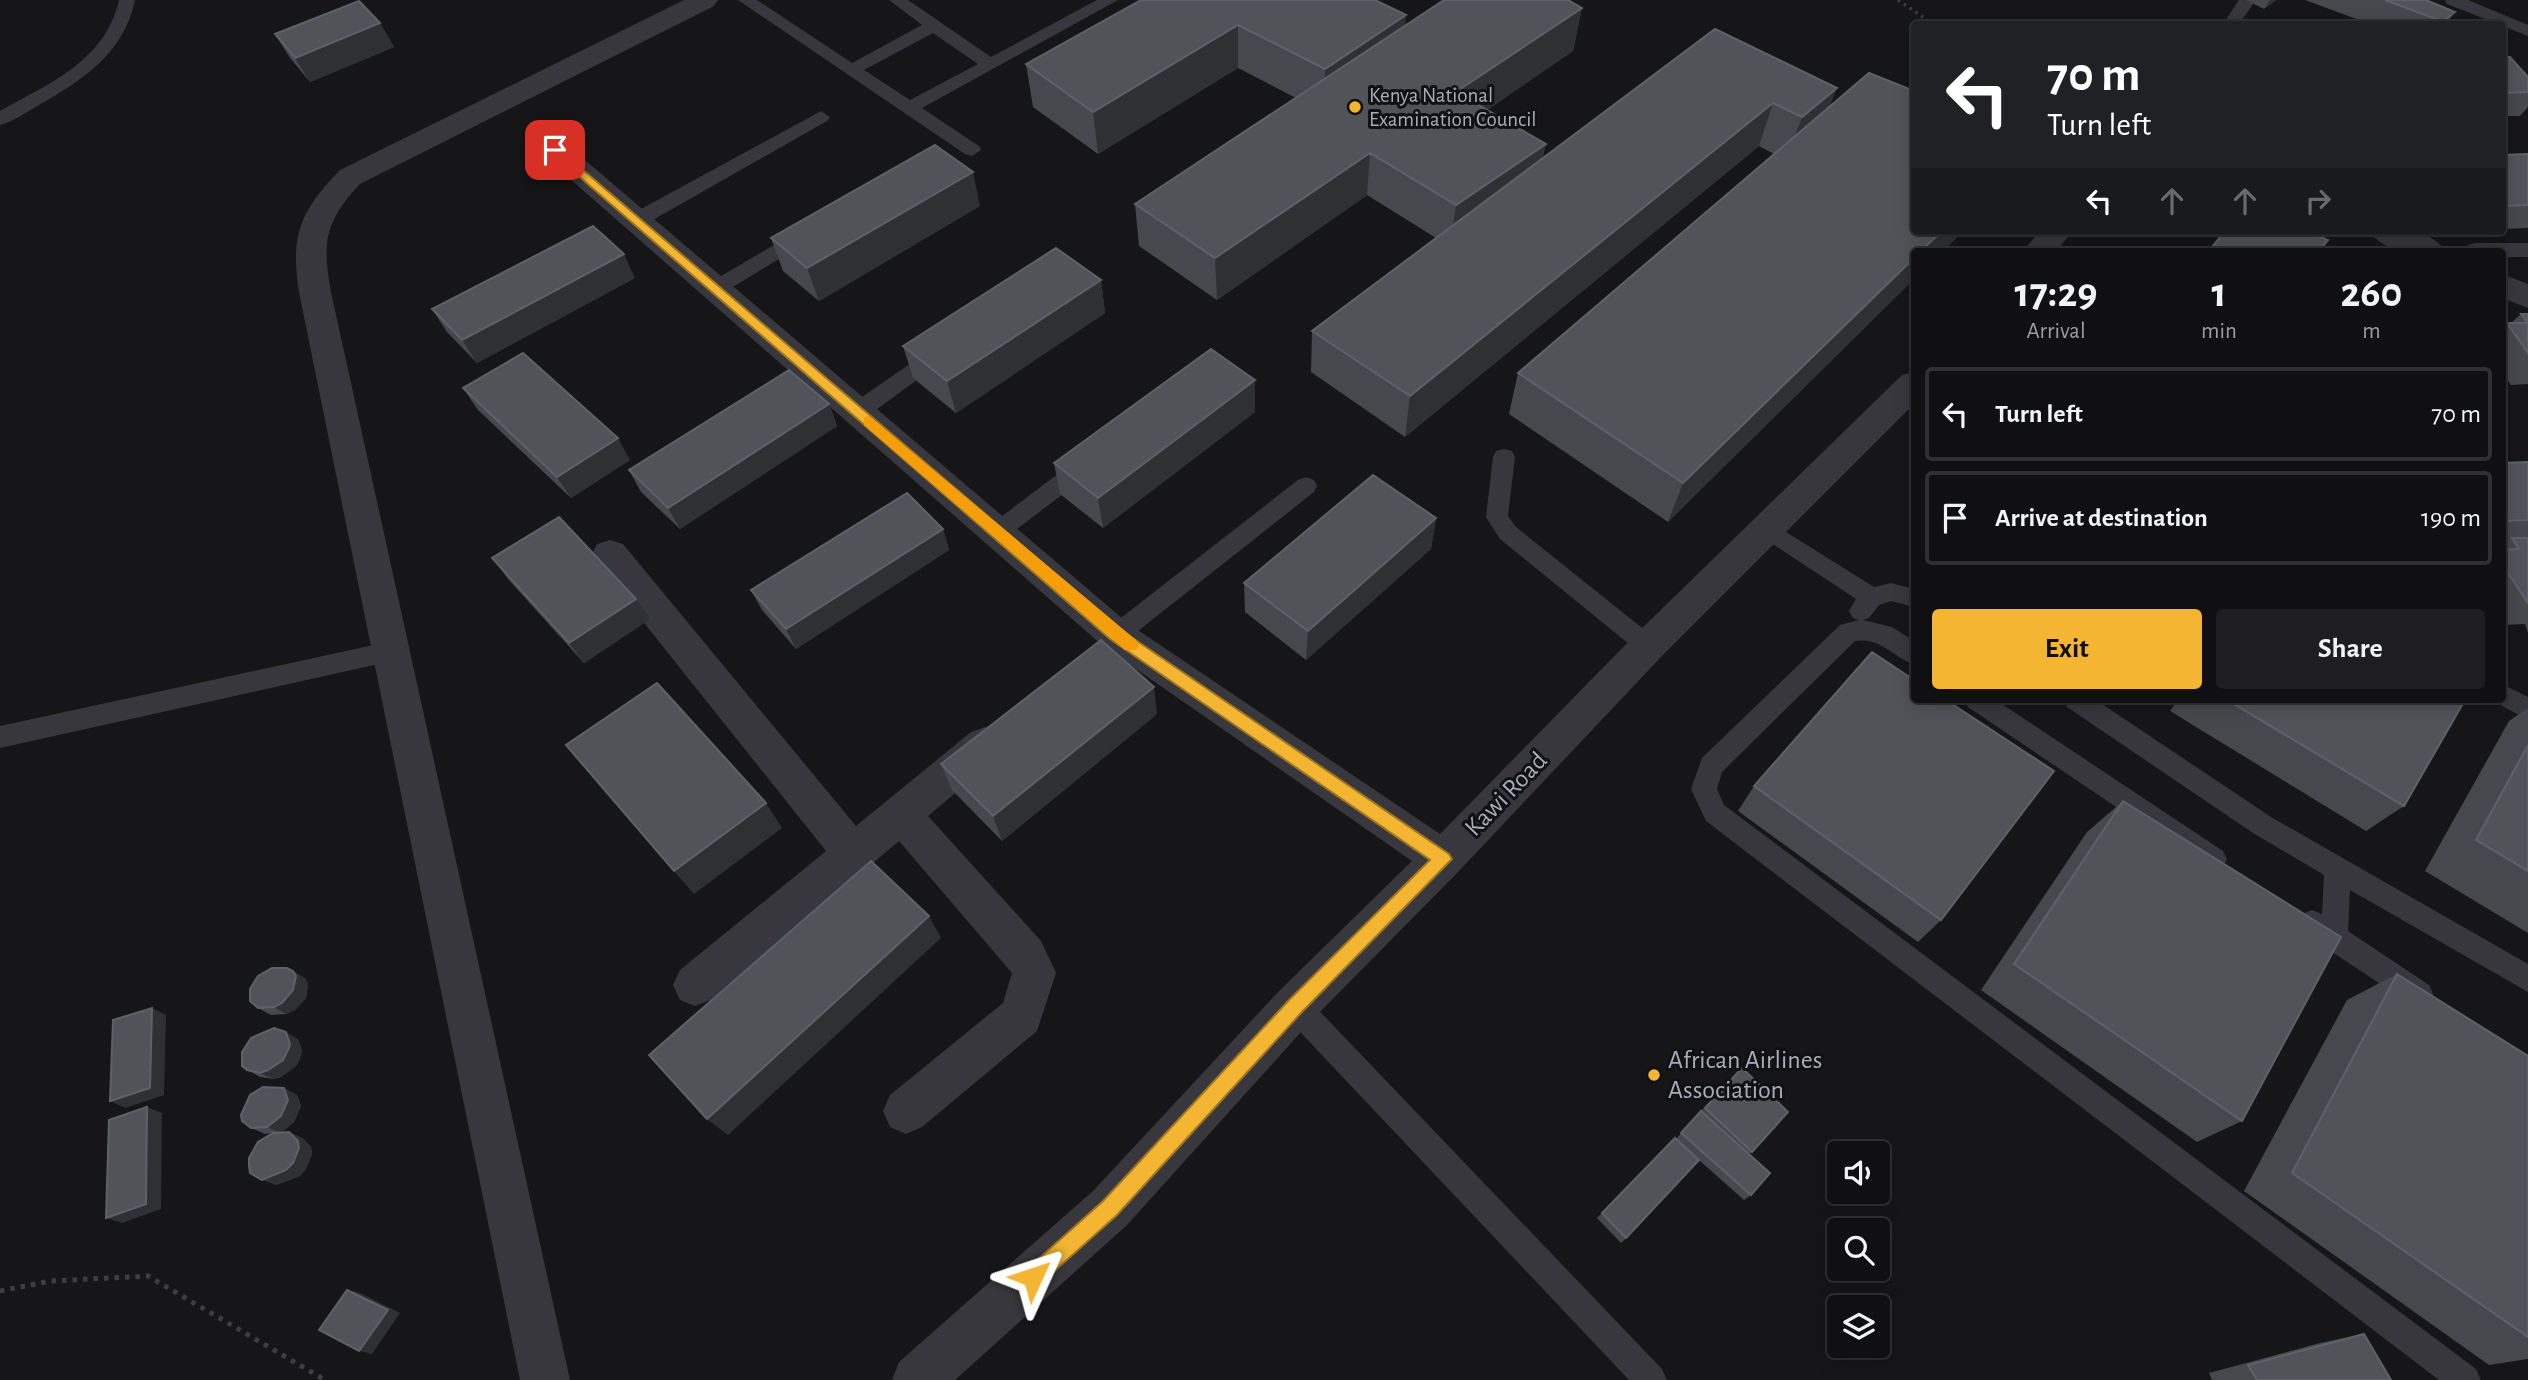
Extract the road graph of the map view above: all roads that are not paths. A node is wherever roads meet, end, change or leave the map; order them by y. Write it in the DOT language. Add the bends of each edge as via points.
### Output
graph roads {
  1 [pos="127,0"];
  2 [pos="705,0"];
  3 [pos="746,0"];
  4 [pos="897,0"];
  5 [pos="1110,0"];
  6 [pos="2248,0"];
  7 [pos="2453,0"];
  8 [pos="2233,21"];
  9 [pos="2502,21"];
  10 [pos="2506,23"];
  11 [pos="935,25"];
  12 [pos="2528,32"];
  13 [pos="990,64"];
  14 [pos="852,70"];
  15 [pos="909,108"];
  16 [pos="821,117"];
  17 [pos="0,119"];
  18 [pos="555,150"];
  19 [pos="972,150"];
  20 [pos="637,220"];
  21 [pos="817,226"];
  22 [pos="2054,235"];
  23 [pos="2394,235"];
  24 [pos="2041,248"];
  25 [pos="2422,248"];
  26 [pos="2506,250"];
  27 [pos="2528,250"];
  28 [pos="2506,287"];
  29 [pos="716,288"];
  30 [pos="2528,297"];
  31 [pos="959,340"];
  32 [pos="1911,387"];
  33 [pos="858,412"];
  34 [pos="1103,452"];
  35 [pos="1504,457"];
  36 [pos="1306,486"];
  37 [pos="1767,529"];
  38 [pos="997,532"];
  39 [pos="610,554"];
  40 [pos="1911,596"];
  41 [pos="1871,597"];
  42 [pos="1848,632"];
  43 [pos="1116,635"];
  44 [pos="1648,646"];
  45 [pos="392,651"];
  46 [pos="1911,652"];
  47 [pos="1083,662"];
  48 [pos="2506,696"];
  49 [pos="1981,703"];
  50 [pos="2080,703"];
  51 [pos="2528,709"];
  52 [pos="1008,724"];
  53 [pos="0,737"];
  54 [pos="901,814"];
  55 [pos="854,854"];
  56 [pos="1443,859"];
  57 [pos="2338,869"];
  58 [pos="2230,870"];
  59 [pos="2288,907"];
  60 [pos="2334,937"];
  61 [pos="2528,979"];
  62 [pos="695,985"];
  63 [pos="2437,1005"];
  64 [pos="1295,1006"];
  65 [pos="906,1111"];
  66 [pos="545,1380"];
  67 [pos="917,1380"];
  68 [pos="1651,1380"];
  69 [pos="2465,1380"];
  1 -- 17 [label="lane" via="109,44 77,73"];
  2 -- 45 [label="street" via="373,164 350,177 317,217 309,262"];
  3 -- 14 [label="lane"];
  4 -- 11 [label="lane"];
  5 -- 13 [label="lane"];
  6 -- 8 [label="lane"];
  7 -- 9 [label="lane"];
  10 -- 12 [label="lane"];
  11 -- 13 [label="lane"];
  11 -- 14 [label="lane"];
  13 -- 15 [label="lane"];
  14 -- 15 [label="lane"];
  15 -- 19 [label="lane"];
  16 -- 20 [label="lane"];
  18 -- 20 [label="street"];
  20 -- 29 [label="street"];
  21 -- 29 [label="lane"];
  22 -- 24 [label="street"];
  23 -- 25 [label="street"];
  26 -- 27 [label="lane"];
  28 -- 30 [label="street"];
  29 -- 33 [label="street"];
  31 -- 33 [label="lane"];
  32 -- 37 [label="street, Kawi Road"];
  33 -- 38 [label="street"];
  34 -- 38 [label="lane"];
  35 -- 44 [label="lane" via="1497,517 1508,533"];
  36 -- 43 [label="lane"];
  37 -- 41 [label="lane"];
  37 -- 44 [label="street, Kawi Road"];
  38 -- 43 [label="street"];
  39 -- 55 [label="street"];
  40 -- 41 [label="lane" via="1891,592"];
  41 -- 42 [label="lane"];
  42 -- 46 [label="lane" via="1878,631"];
  42 -- 69 [label="lane" via="1711,766 1704,789 1716,813"];
  43 -- 47 [label="street"];
  43 -- 56 [label="street"];
  44 -- 56 [label="street, Kawi Road"];
  45 -- 53 [label="lane"];
  45 -- 66 [label="street"];
  48 -- 51 [label="lane"];
  49 -- 58 [label="lane"];
  50 -- 57 [label="lane" via="2262,825"];
  52 -- 54 [label="street"];
  54 -- 55 [label="street"];
  54 -- 65 [label="street" via="1026,955 1034,973 1021,1016"];
  55 -- 62 [label="street"];
  56 -- 64 [label="street, Kawi Road"];
  57 -- 60 [label="lane"];
  57 -- 61 [label="lane"];
  59 -- 60 [label="lane"];
  60 -- 63 [label="lane"];
  64 -- 67 [label="street, Kawi Road" via="1110,1208"];
  64 -- 68 [label="lane"];
}
